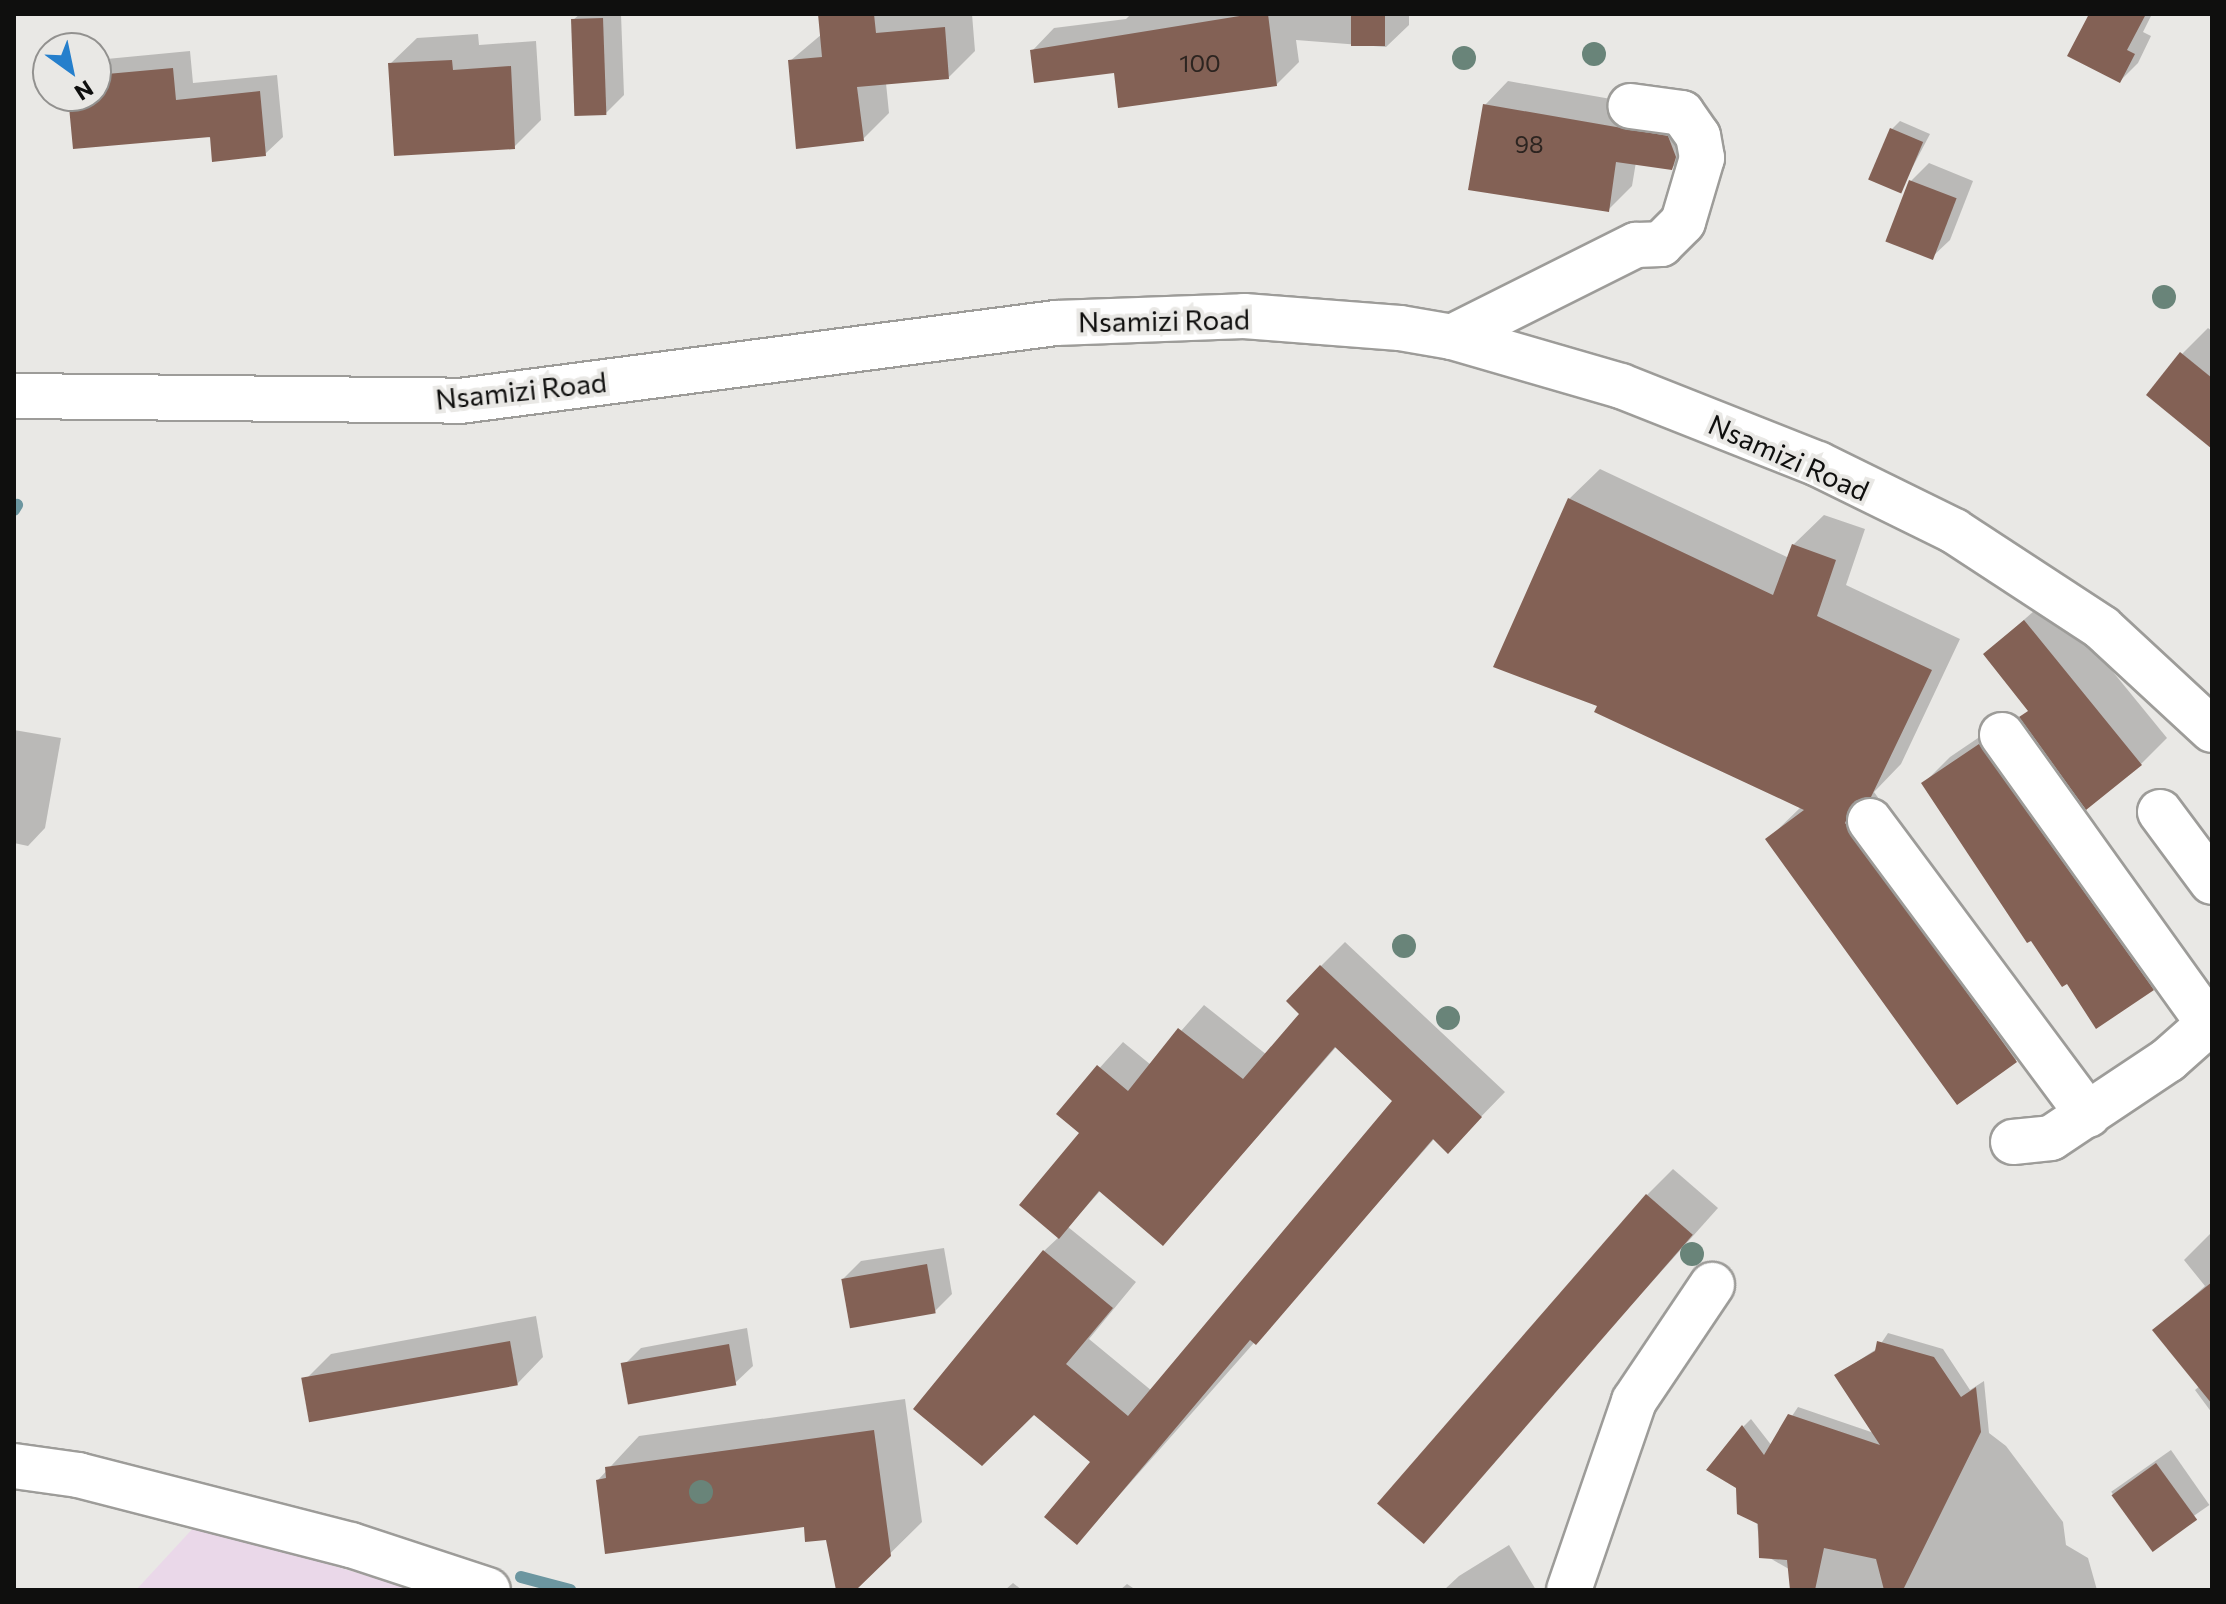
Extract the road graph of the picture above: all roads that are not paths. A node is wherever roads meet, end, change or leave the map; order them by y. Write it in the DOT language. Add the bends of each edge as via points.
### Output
graph roads {
  1 [pos="1630,106"];
  2 [pos="1452,337"];
  3 [pos="14,396"];
  4 [pos="2212,730"];
  5 [pos="2002,735"];
  6 [pos="2160,812"];
  7 [pos="1870,821"];
  8 [pos="2212,882"];
  9 [pos="2210,1023"];
  10 [pos="2088,1115"];
  11 [pos="2013,1142"];
  12 [pos="1712,1285"];
  13 [pos="14,1466"];
  14 [pos="488,1590"];
  15 [pos="1569,1590"];
  1 -- 2 [label="street" via="1682,113 1698,136 1702,158 1683,222 1661,244 1636,245"];
  2 -- 3 [label="street, Nsamizi Road" via="1244,316 1056,323 460,401"];
  2 -- 4 [label="street, Nsamizi Road" via="1621,386 1818,464 1954,531 2102,628"];
  5 -- 9 [label="street"];
  6 -- 8 [label="street"];
  7 -- 10 [label="street"];
  9 -- 10 [label="street"];
  10 -- 11 [label="street" via="2051,1138"];
  12 -- 15 [label="street" via="1634,1401"];
  13 -- 14 [label="street" via="78,1475 336,1541"];
}
